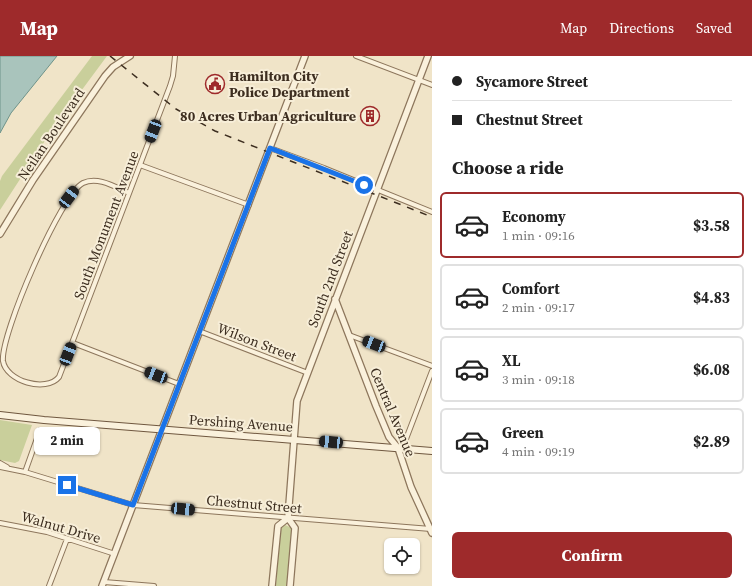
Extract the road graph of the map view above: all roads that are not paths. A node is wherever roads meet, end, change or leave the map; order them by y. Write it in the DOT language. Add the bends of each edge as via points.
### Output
graph roads {
  1 [pos="130,56"];
  2 [pos="175,56"];
  3 [pos="305,56"];
  4 [pos="356,56"];
  5 [pos="428,56"];
  6 [pos="419,80"];
  7 [pos="432,85"];
  8 [pos="270,148"];
  9 [pos="140,165"];
  10 [pos="377,190"];
  11 [pos="129,193"];
  12 [pos="249,205"];
  13 [pos="432,212"];
  14 [pos="0,234"];
  15 [pos="335,299"];
  16 [pos="199,331"];
  17 [pos="349,335"];
  18 [pos="73,343"];
  19 [pos="432,366"];
  20 [pos="432,371"];
  21 [pos="308,373"];
  22 [pos="179,384"];
  23 [pos="0,414"];
  24 [pos="161,429"];
  25 [pos="40,430"];
  26 [pos="294,439"];
  27 [pos="398,448"];
  28 [pos="432,450"];
  29 [pos="0,463"];
  30 [pos="0,467"];
  31 [pos="7,467"];
  32 [pos="25,472"];
  33 [pos="133,505"];
  34 [pos="288,518"];
  35 [pos="0,523"];
  36 [pos="431,531"];
  37 [pos="68,540"];
  38 [pos="115,554"];
  39 [pos="103,584"];
  40 [pos="50,586"];
  41 [pos="154,586"];
  42 [pos="272,586"];
  43 [pos="290,586"];
  1 -- 14 [label="street, Neilan Boulevard" via="113,67 105,76 33,180"];
  2 -- 9 [label="street, South Monument Avenue" via="173,76"];
  3 -- 8 [label="street"];
  4 -- 6 [label="street"];
  5 -- 6 [label="street, South 2nd Street"];
  6 -- 7 [label="street"];
  6 -- 10 [label="street, South 2nd Street"];
  8 -- 10 [label="street"];
  8 -- 12 [label="street"];
  9 -- 11 [label="street, South Monument Avenue"];
  9 -- 12 [label="street"];
  10 -- 13 [label="street"];
  10 -- 15 [label="street, South 2nd Street"];
  11 -- 18 [label="street, South Monument Avenue"];
  11 -- 18 [label="street, South Monument Avenue" via="99,181 87,182 75,189 64,205 25,284 3,350 4,366 13,377 46,385 59,378"];
  12 -- 16 [label="street"];
  15 -- 17 [label="street, Central Avenue"];
  15 -- 21 [label="street, South 2nd Street"];
  16 -- 21 [label="street, Wilson Street"];
  16 -- 22 [label="street"];
  17 -- 19 [label="street"];
  17 -- 27 [label="street, Central Avenue" via="389,438"];
  18 -- 22 [label="street"];
  20 -- 27 [label="street" via="406,439"];
  21 -- 26 [label="street, South 2nd Street" via="297,401"];
  22 -- 24 [label="street"];
  23 -- 24 [label="main road, Pershing Avenue"];
  24 -- 26 [label="main road, Pershing Avenue"];
  24 -- 33 [label="street"];
  25 -- 32 [label="street"];
  26 -- 27 [label="main road, Pershing Avenue"];
  26 -- 34 [label="street, South 2nd Street"];
  27 -- 28 [label="main road, Pershing Avenue"];
  27 -- 36 [label="street, Central Avenue" via="411,487"];
  29 -- 31 [label="street, Chestnut Street"];
  30 -- 31 [label="street, Chestnut Street"];
  31 -- 32 [label="street, Chestnut Street"];
  32 -- 33 [label="street, Chestnut Street"];
  33 -- 34 [label="street, Chestnut Street"];
  33 -- 38 [label="street"];
  34 -- 36 [label="street, Chestnut Street"];
  34 -- 42 [label="street" via="278,526"];
  34 -- 43 [label="street, South 2nd Street" via="295,528"];
  35 -- 37 [label="street, Walnut Drive" via="47,532"];
  37 -- 38 [label="street, Walnut Drive"];
  37 -- 40 [label="street"];
  38 -- 39 [label="street"];
  39 -- 41 [label="street"];
}
